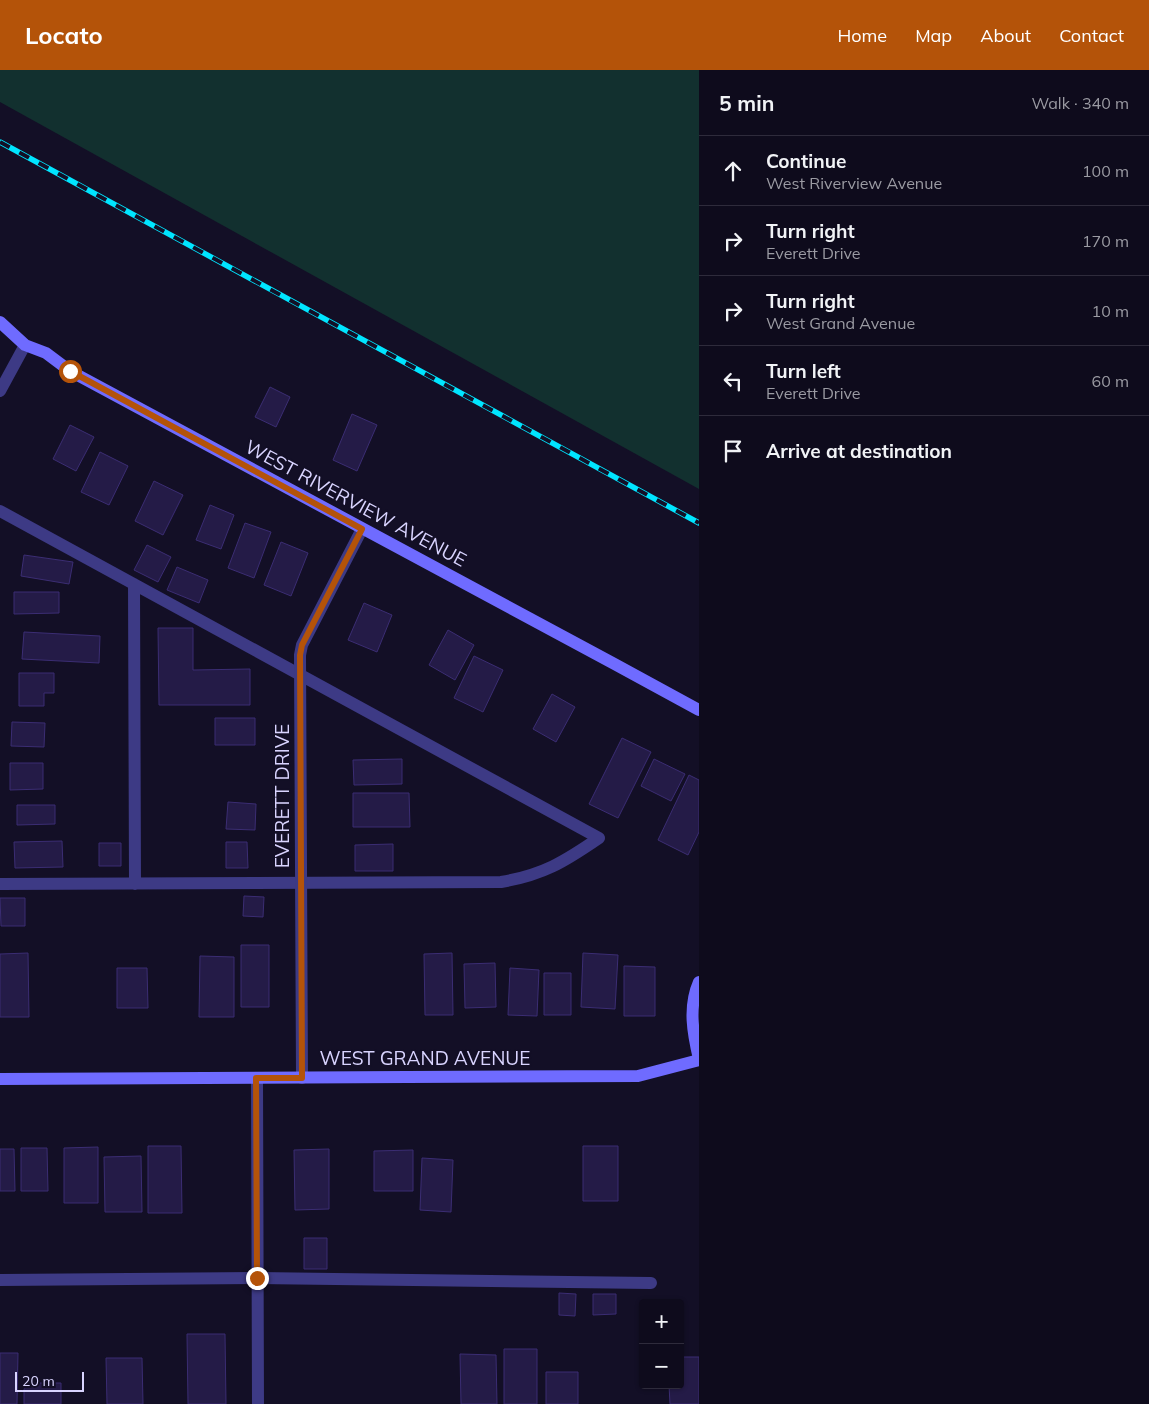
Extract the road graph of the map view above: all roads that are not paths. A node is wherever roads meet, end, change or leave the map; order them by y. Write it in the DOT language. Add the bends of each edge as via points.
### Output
graph roads {
  1 [pos="0,322"];
  2 [pos="25,345"];
  3 [pos="0,391"];
  4 [pos="0,511"];
  5 [pos="362,529"];
  6 [pos="134,584"];
  7 [pos="300,675"];
  8 [pos="699,710"];
  9 [pos="302,883"];
  10 [pos="0,884"];
  11 [pos="135,884"];
  12 [pos="699,982"];
  13 [pos="699,1060"];
  14 [pos="256,1078"];
  15 [pos="302,1078"];
  16 [pos="0,1079"];
  17 [pos="257,1278"];
  18 [pos="0,1280"];
  19 [pos="651,1283"];
  20 [pos="258,1404"];
  1 -- 2 [label="street, WEST RIVERVIEW AVENUE"];
  2 -- 3 [label="street"];
  2 -- 5 [label="street, WEST RIVERVIEW AVENUE" via="46,353 70,371"];
  4 -- 6 [label="street"];
  5 -- 7 [label="street, EVERETT DRIVE" via="302,645"];
  5 -- 8 [label="street, WEST RIVERVIEW AVENUE"];
  6 -- 7 [label="street"];
  6 -- 11 [label="street"];
  7 -- 9 [label="street, EVERETT DRIVE"];
  7 -- 9 [label="street" via="599,838 564,862 529,877 500,882"];
  9 -- 11 [label="street"];
  9 -- 15 [label="street, EVERETT DRIVE"];
  10 -- 11 [label="street"];
  12 -- 13 [label="street" via="693,1001 692,1029"];
  13 -- 15 [label="street, WEST GRAND AVENUE" via="638,1076"];
  14 -- 15 [label="street, WEST GRAND AVENUE"];
  14 -- 16 [label="street, WEST GRAND AVENUE"];
  14 -- 17 [label="street"];
  17 -- 18 [label="street"];
  17 -- 19 [label="street"];
  17 -- 20 [label="street"];
}
